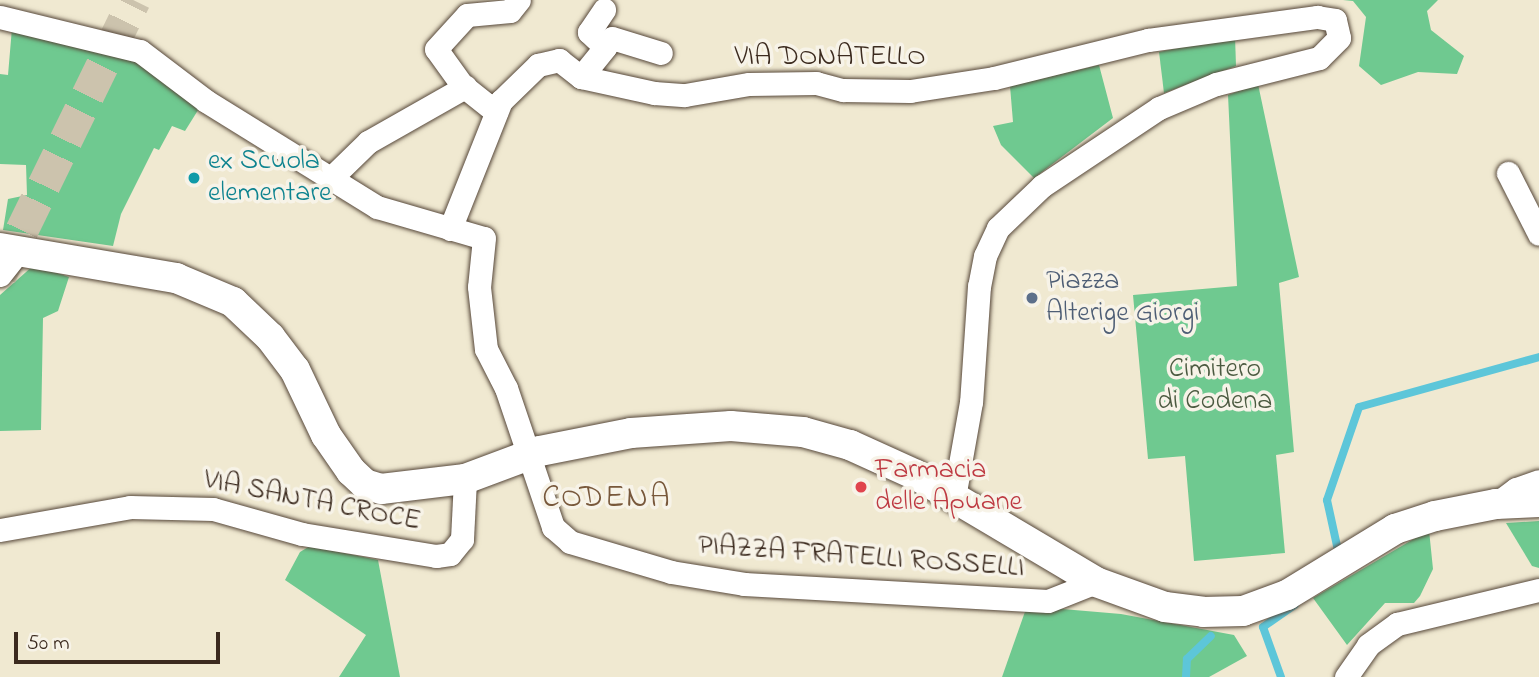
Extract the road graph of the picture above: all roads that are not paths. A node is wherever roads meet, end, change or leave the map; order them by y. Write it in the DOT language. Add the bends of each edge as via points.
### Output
graph roads {
  1 [pos="519,0"];
  2 [pos="604,10"];
  3 [pos="0,17"];
  4 [pos="605,47"];
  5 [pos="661,53"];
  6 [pos="580,77"];
  7 [pos="464,88"];
  8 [pos="496,112"];
  9 [pos="1508,173"];
  10 [pos="330,180"];
  11 [pos="450,229"];
  12 [pos="1539,234"];
  13 [pos="10,250"];
  14 [pos="0,275"];
  15 [pos="536,453"];
  16 [pos="464,479"];
  17 [pos="1539,481"];
  18 [pos="954,497"];
  19 [pos="1539,502"];
  20 [pos="1496,504"];
  21 [pos="0,530"];
  22 [pos="1096,582"];
  23 [pos="1539,590"];
  24 [pos="1346,677"];
  1 -- 7 [label="street" via="509,11 467,15 436,49"];
  2 -- 4 [label="street" via="589,32"];
  3 -- 10 [label="street" via="140,51 206,101"];
  4 -- 5 [label="street" via="612,38"];
  4 -- 6 [label="street"];
  6 -- 8 [label="street" via="559,60 538,65 501,101"];
  6 -- 18 [label="street, VIA DONATELLO" via="685,95 750,84 816,83 843,90 910,91 994,78 1147,40 1317,17 1335,20 1339,37 1319,58 1216,84 1159,108 1042,186 998,228 985,256 979,286 971,402"];
  7 -- 8 [label="street"];
  7 -- 10 [label="street" via="368,142"];
  8 -- 11 [label="street"];
  9 -- 12 [label="street"];
  10 -- 11 [label="street" via="391,214"];
  11 -- 15 [label="street, PIAZZA FRATELLI ROSSELLI" via="484,237 479,288 486,349"];
  13 -- 14 [label="street"];
  13 -- 16 [label="street" via="176,278 233,302 270,337 295,370 326,435 365,484 381,489"];
  15 -- 16 [label="street"];
  15 -- 18 [label="street" via="631,433 689,428 803,432 861,450"];
  15 -- 22 [label="street, PIAZZA FRATELLI ROSSELLI" via="554,527 570,542 671,572 744,584 1048,601"];
  16 -- 21 [label="street, VIA SANTA CROCE" via="462,539 450,554 436,556 302,534 213,509 130,507"];
  17 -- 20 [label="street" via="1516,489"];
  18 -- 22 [label="street"];
  19 -- 20 [label="street"];
  20 -- 22 [label="street" via="1395,529 1287,595 1243,611 1165,607"];
  23 -- 24 [label="street" via="1397,624 1368,645"];
}
